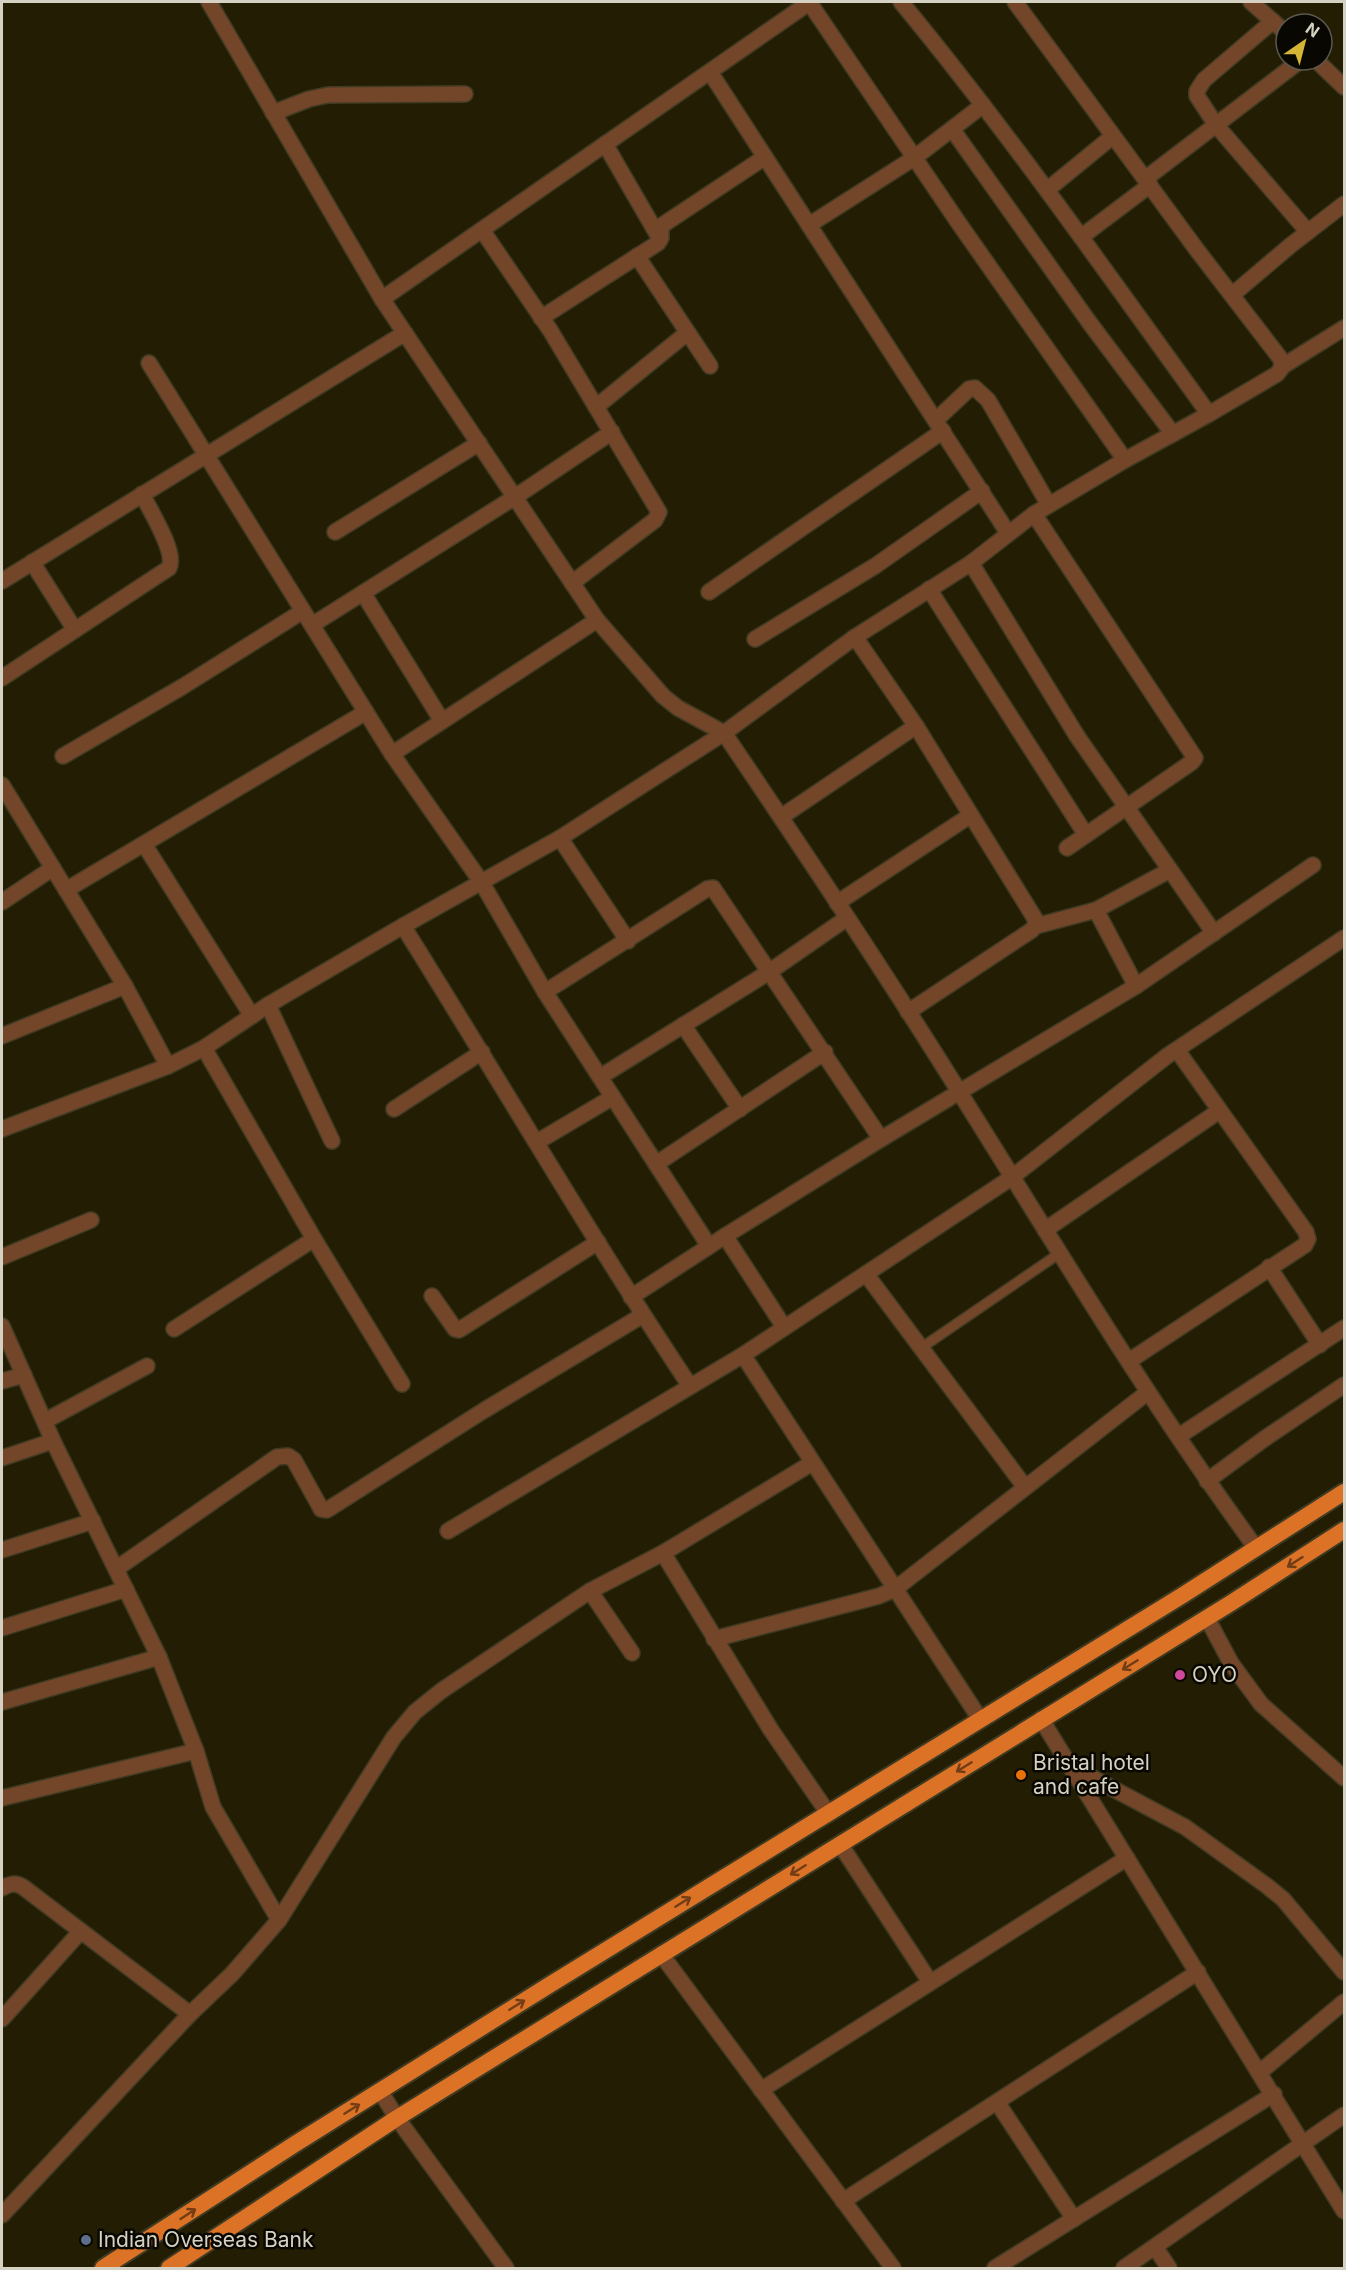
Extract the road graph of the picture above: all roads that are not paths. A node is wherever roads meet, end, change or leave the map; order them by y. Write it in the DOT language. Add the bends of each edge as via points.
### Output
graph roads {
  1 [pos="209,2"];
  2 [pos="809,2"];
  3 [pos="901,2"];
  4 [pos="1015,2"];
  5 [pos="1251,2"];
  6 [pos="1273,21"];
  7 [pos="710,72"];
  8 [pos="1285,72"];
  9 [pos="1328,72"];
  10 [pos="1344,87"];
  11 [pos="465,94"];
  12 [pos="983,105"];
  13 [pos="273,113"];
  14 [pos="1216,125"];
  15 [pos="952,129"];
  16 [pos="1113,136"];
  17 [pos="605,144"];
  18 [pos="765,157"];
  19 [pos="914,158"];
  20 [pos="1147,182"];
  21 [pos="1047,190"];
  22 [pos="1344,204"];
  23 [pos="809,225"];
  24 [pos="482,230"];
  25 [pos="1308,232"];
  26 [pos="1081,237"];
  27 [pos="660,239"];
  28 [pos="637,256"];
  29 [pos="1232,295"];
  30 [pos="382,298"];
  31 [pos="541,318"];
  32 [pos="1344,328"];
  33 [pos="405,333"];
  34 [pos="687,333"];
  35 [pos="149,363"];
  36 [pos="710,366"];
  37 [pos="1283,366"];
  38 [pos="596,407"];
  39 [pos="1209,414"];
  40 [pos="939,426"];
  41 [pos="612,432"];
  42 [pos="1173,434"];
  43 [pos="479,443"];
  44 [pos="206,455"];
  45 [pos="1125,460"];
  46 [pos="982,491"];
  47 [pos="142,494"];
  48 [pos="515,497"];
  49 [pos="1049,505"];
  50 [pos="1034,514"];
  51 [pos="335,532"];
  52 [pos="1008,533"];
  53 [pos="32,562"];
  54 [pos="972,563"];
  55 [pos="2,581"];
  56 [pos="572,583"];
  57 [pos="929,589"];
  58 [pos="709,592"];
  59 [pos="363,593"];
  60 [pos="303,611"];
  61 [pos="597,620"];
  62 [pos="312,625"];
  63 [pos="75,630"];
  64 [pos="855,637"];
  65 [pos="755,639"];
  66 [pos="2,678"];
  67 [pos="366,712"];
  68 [pos="442,721"];
  69 [pos="916,726"];
  70 [pos="724,733"];
  71 [pos="392,754"];
  72 [pos="63,756"];
  73 [pos="2,785"];
  74 [pos="1128,808"];
  75 [pos="971,815"];
  76 [pos="781,817"];
  77 [pos="1086,836"];
  78 [pos="560,838"];
  79 [pos="144,844"];
  80 [pos="1067,848"];
  81 [pos="1313,865"];
  82 [pos="53,868"];
  83 [pos="1170,870"];
  84 [pos="482,883"];
  85 [pos="66,890"];
  86 [pos="2,902"];
  87 [pos="837,903"];
  88 [pos="1096,909"];
  89 [pos="847,918"];
  90 [pos="403,926"];
  91 [pos="1036,926"];
  92 [pos="1214,933"];
  93 [pos="1344,938"];
  94 [pos="628,941"];
  95 [pos="769,972"];
  96 [pos="125,986"];
  97 [pos="1136,986"];
  98 [pos="545,992"];
  99 [pos="268,1005"];
  100 [pos="908,1012"];
  101 [pos="252,1016"];
  102 [pos="683,1025"];
  103 [pos="2,1036"];
  104 [pos="204,1048"];
  105 [pos="1178,1050"];
  106 [pos="482,1052"];
  107 [pos="825,1052"];
  108 [pos="168,1066"];
  109 [pos="600,1077"];
  110 [pos="959,1092"];
  111 [pos="613,1097"];
  112 [pos="394,1109"];
  113 [pos="740,1109"];
  114 [pos="1219,1110"];
  115 [pos="2,1129"];
  116 [pos="881,1138"];
  117 [pos="332,1141"];
  118 [pos="537,1142"];
  119 [pos="656,1164"];
  120 [pos="1011,1178"];
  121 [pos="91,1220"];
  122 [pos="1045,1230"];
  123 [pos="725,1236"];
  124 [pos="314,1239"];
  125 [pos="598,1242"];
  126 [pos="709,1246"];
  127 [pos="1060,1253"];
  128 [pos="2,1257"];
  129 [pos="1269,1267"];
  130 [pos="866,1274"];
  131 [pos="432,1296"];
  132 [pos="631,1298"];
  133 [pos="643,1315"];
  134 [pos="2,1326"];
  135 [pos="784,1327"];
  136 [pos="1344,1328"];
  137 [pos="174,1329"];
  138 [pos="1320,1345"];
  139 [pos="921,1348"];
  140 [pos="743,1354"];
  141 [pos="1129,1361"];
  142 [pos="147,1366"];
  143 [pos="24,1375"];
  144 [pos="2,1381"];
  145 [pos="402,1384"];
  146 [pos="1344,1385"];
  147 [pos="690,1386"];
  148 [pos="1148,1392"];
  149 [pos="45,1422"];
  150 [pos="1179,1436"];
  151 [pos="53,1441"];
  152 [pos="2,1458"];
  153 [pos="812,1462"];
  154 [pos="1207,1481"];
  155 [pos="1025,1487"];
  156 [pos="1344,1492"];
  157 [pos="93,1521"];
  158 [pos="1344,1530"];
  159 [pos="448,1531"];
  160 [pos="1256,1548"];
  161 [pos="2,1550"];
  162 [pos="663,1553"];
  163 [pos="116,1569"];
  164 [pos="126,1589"];
  165 [pos="895,1589"];
  166 [pos="590,1590"];
  167 [pos="1207,1618"];
  168 [pos="2,1629"];
  169 [pos="714,1639"];
  170 [pos="632,1653"];
  171 [pos="159,1657"];
  172 [pos="2,1701"];
  173 [pos="980,1719"];
  174 [pos="1041,1719"];
  175 [pos="196,1751"];
  176 [pos="1071,1766"];
  177 [pos="1344,1778"];
  178 [pos="2,1798"];
  179 [pos="828,1813"];
  180 [pos="840,1844"];
  181 [pos="1127,1858"];
  182 [pos="2,1888"];
  183 [pos="279,1920"];
  184 [pos="81,1931"];
  185 [pos="661,1954"];
  186 [pos="1198,1972"];
  187 [pos="1344,1972"];
  188 [pos="930,1982"];
  189 [pos="1344,2002"];
  190 [pos="190,2014"];
  191 [pos="2,2019"];
  192 [pos="1260,2072"];
  193 [pos="761,2090"];
  194 [pos="380,2091"];
  195 [pos="1274,2094"];
  196 [pos="997,2102"];
  197 [pos="1344,2115"];
  198 [pos="397,2118"];
  199 [pos="1304,2144"];
  200 [pos="843,2201"];
  201 [pos="1344,2211"];
  202 [pos="2,2216"];
  203 [pos="1074,2219"];
  204 [pos="1155,2247"];
  205 [pos="103,2268"];
  206 [pos="169,2268"];
  207 [pos="506,2268"];
  208 [pos="893,2268"];
  209 [pos="995,2268"];
  210 [pos="1124,2268"];
  211 [pos="1168,2268"];
  1 -- 13 [label="street"];
  2 -- 7 [label="street"];
  2 -- 19 [label="street"];
  3 -- 12 [label="street"];
  4 -- 16 [label="street"];
  5 -- 6 [label="street"];
  6 -- 14 [label="street" via="1204,80 1197,92"];
  7 -- 17 [label="street"];
  7 -- 18 [label="street"];
  8 -- 14 [label="street"];
  9 -- 10 [label="street"];
  11 -- 13 [label="street" via="328,95"];
  12 -- 15 [label="street"];
  12 -- 21 [label="street"];
  13 -- 30 [label="street"];
  14 -- 20 [label="street"];
  14 -- 25 [label="street"];
  15 -- 19 [label="street"];
  15 -- 42 [label="street"];
  16 -- 20 [label="street"];
  16 -- 21 [label="street"];
  17 -- 24 [label="street"];
  17 -- 27 [label="street"];
  18 -- 23 [label="street"];
  18 -- 27 [label="street" via="662,226"];
  19 -- 23 [label="street"];
  19 -- 45 [label="street"];
  20 -- 26 [label="street"];
  20 -- 29 [label="street"];
  21 -- 26 [label="street"];
  22 -- 25 [label="street"];
  23 -- 40 [label="street"];
  24 -- 30 [label="street"];
  24 -- 31 [label="street"];
  25 -- 29 [label="street"];
  26 -- 39 [label="street"];
  27 -- 28 [label="street"];
  28 -- 31 [label="street"];
  28 -- 34 [label="street"];
  29 -- 37 [label="street"];
  30 -- 33 [label="street"];
  31 -- 38 [label="street"];
  32 -- 37 [label="street"];
  33 -- 43 [label="street"];
  33 -- 44 [label="street"];
  34 -- 36 [label="street"];
  34 -- 38 [label="street"];
  35 -- 44 [label="street"];
  37 -- 39 [label="street" via="1277,374"];
  38 -- 41 [label="street"];
  39 -- 42 [label="street"];
  40 -- 46 [label="street"];
  40 -- 49 [label="street" via="969,389 981,392"];
  40 -- 58 [label="street"];
  41 -- 48 [label="street"];
  41 -- 56 [label="street" via="659,512 655,520"];
  42 -- 45 [label="street"];
  43 -- 48 [label="street"];
  43 -- 51 [label="street"];
  44 -- 47 [label="street"];
  44 -- 60 [label="street"];
  45 -- 49 [label="street"];
  46 -- 52 [label="street"];
  46 -- 65 [label="street" via="875,566"];
  47 -- 53 [label="street"];
  47 -- 63 [label="street" via="166,542 171,564"];
  48 -- 56 [label="street"];
  48 -- 59 [label="street"];
  49 -- 50 [label="street"];
  50 -- 52 [label="street"];
  50 -- 74 [label="street" via="1195,758"];
  52 -- 54 [label="street"];
  53 -- 55 [label="street"];
  53 -- 63 [label="street"];
  54 -- 57 [label="street"];
  54 -- 74 [label="street" via="1077,736"];
  56 -- 61 [label="street"];
  57 -- 64 [label="street"];
  57 -- 77 [label="street"];
  59 -- 62 [label="street"];
  59 -- 68 [label="street"];
  60 -- 62 [label="street"];
  60 -- 72 [label="street"];
  61 -- 68 [label="street"];
  61 -- 70 [label="street" via="663,696"];
  62 -- 67 [label="street"];
  63 -- 66 [label="street"];
  64 -- 69 [label="street"];
  64 -- 70 [label="street"];
  67 -- 71 [label="street"];
  67 -- 79 [label="street"];
  68 -- 71 [label="street"];
  69 -- 75 [label="street"];
  69 -- 76 [label="street"];
  70 -- 76 [label="street"];
  70 -- 78 [label="street"];
  71 -- 84 [label="street"];
  73 -- 82 [label="street"];
  74 -- 77 [label="street"];
  74 -- 83 [label="street"];
  75 -- 87 [label="street"];
  75 -- 91 [label="street" via="1036,918"];
  76 -- 87 [label="street"];
  77 -- 80 [label="street"];
  78 -- 84 [label="street"];
  78 -- 94 [label="street"];
  79 -- 85 [label="street"];
  79 -- 101 [label="street"];
  81 -- 92 [label="street"];
  82 -- 85 [label="street"];
  82 -- 86 [label="street"];
  83 -- 88 [label="street"];
  83 -- 92 [label="street"];
  84 -- 90 [label="street"];
  84 -- 98 [label="street"];
  85 -- 96 [label="street"];
  87 -- 89 [label="street"];
  88 -- 91 [label="street"];
  88 -- 97 [label="street"];
  89 -- 95 [label="street"];
  89 -- 100 [label="street"];
  90 -- 99 [label="street"];
  90 -- 106 [label="street"];
  91 -- 100 [label="street"];
  92 -- 97 [label="street"];
  93 -- 105 [label="street"];
  94 -- 95 [label="street" via="711,887"];
  94 -- 98 [label="street"];
  95 -- 102 [label="street"];
  95 -- 107 [label="street"];
  96 -- 103 [label="street"];
  96 -- 108 [label="street"];
  97 -- 110 [label="street"];
  98 -- 109 [label="street"];
  99 -- 101 [label="street"];
  99 -- 117 [label="street"];
  100 -- 110 [label="street"];
  101 -- 104 [label="street"];
  102 -- 109 [label="street"];
  102 -- 113 [label="street"];
  104 -- 108 [label="street"];
  104 -- 124 [label="street"];
  105 -- 114 [label="street"];
  105 -- 120 [label="street"];
  106 -- 112 [label="street"];
  106 -- 118 [label="street"];
  107 -- 113 [label="street"];
  107 -- 116 [label="street"];
  108 -- 115 [label="street"];
  109 -- 111 [label="street"];
  110 -- 116 [label="street"];
  110 -- 120 [label="street"];
  111 -- 118 [label="street"];
  111 -- 119 [label="street"];
  113 -- 119 [label="street"];
  114 -- 122 [label="street"];
  114 -- 129 [label="street" via="1306,1232 1305,1245"];
  116 -- 123 [label="street"];
  118 -- 125 [label="street"];
  119 -- 126 [label="street"];
  120 -- 122 [label="street"];
  120 -- 130 [label="street"];
  121 -- 128 [label="street"];
  122 -- 127 [label="street"];
  123 -- 126 [label="street"];
  123 -- 135 [label="street"];
  124 -- 137 [label="street"];
  124 -- 145 [label="street"];
  125 -- 131 [label="street" via="459,1330"];
  125 -- 132 [label="street"];
  126 -- 132 [label="street"];
  127 -- 139 [label="lane"];
  127 -- 141 [label="street"];
  129 -- 138 [label="street"];
  129 -- 141 [label="street"];
  130 -- 135 [label="street"];
  130 -- 139 [label="street"];
  132 -- 133 [label="street"];
  133 -- 147 [label="street"];
  133 -- 163 [label="street" via="327,1510 321,1509 294,1460 277,1457"];
  134 -- 143 [label="street"];
  135 -- 140 [label="street"];
  136 -- 138 [label="street"];
  138 -- 150 [label="street"];
  139 -- 155 [label="street"];
  140 -- 147 [label="street"];
  140 -- 153 [label="street"];
  141 -- 148 [label="street"];
  142 -- 149 [label="street"];
  143 -- 144 [label="street"];
  143 -- 149 [label="street"];
  146 -- 154 [label="street"];
  147 -- 159 [label="street"];
  148 -- 150 [label="street"];
  148 -- 155 [label="street"];
  149 -- 151 [label="street"];
  150 -- 154 [label="street"];
  151 -- 152 [label="street"];
  151 -- 157 [label="street"];
  153 -- 162 [label="street"];
  153 -- 165 [label="street"];
  154 -- 160 [label="street"];
  155 -- 165 [label="street"];
  156 -- 160 [label="highway"];
  157 -- 161 [label="street"];
  157 -- 163 [label="street"];
  158 -- 167 [label="highway, one-way"];
  160 -- 173 [label="highway"];
  162 -- 166 [label="street"];
  162 -- 169 [label="street"];
  163 -- 164 [label="street"];
  164 -- 168 [label="street"];
  164 -- 171 [label="street"];
  165 -- 169 [label="street"];
  165 -- 173 [label="street"];
  166 -- 170 [label="street"];
  166 -- 183 [label="street" via="415,1712 394,1737"];
  167 -- 174 [label="highway, one-way"];
  167 -- 177 [label="street" via="1231,1663 1261,1704"];
  169 -- 179 [label="street"];
  171 -- 172 [label="street"];
  171 -- 175 [label="street"];
  173 -- 179 [label="highway"];
  174 -- 176 [label="street"];
  174 -- 180 [label="highway, one-way"];
  175 -- 178 [label="street"];
  175 -- 183 [label="street" via="213,1807"];
  176 -- 181 [label="street"];
  176 -- 187 [label="street" via="1185,1827 1267,1886"];
  194 -- 179 [label="highway, one-way"];
  180 -- 185 [label="highway, one-way"];
  180 -- 188 [label="street"];
  181 -- 186 [label="street"];
  181 -- 188 [label="street"];
  182 -- 184 [label="street" via="17,1883"];
  183 -- 190 [label="street"];
  184 -- 190 [label="street"];
  184 -- 191 [label="street"];
  185 -- 193 [label="street"];
  185 -- 198 [label="highway"];
  186 -- 192 [label="street"];
  186 -- 196 [label="street"];
  188 -- 193 [label="street"];
  189 -- 192 [label="street"];
  190 -- 202 [label="street"];
  192 -- 195 [label="street"];
  193 -- 200 [label="street"];
  194 -- 198 [label="street"];
  205 -- 194 [label="highway, one-way"];
  195 -- 199 [label="street"];
  195 -- 203 [label="street"];
  196 -- 200 [label="street"];
  196 -- 203 [label="street"];
  197 -- 199 [label="street"];
  198 -- 206 [label="highway"];
  198 -- 207 [label="street"];
  199 -- 201 [label="street"];
  199 -- 204 [label="street"];
  200 -- 208 [label="street"];
  203 -- 209 [label="street"];
  204 -- 210 [label="street"];
  204 -- 211 [label="street"];
}
